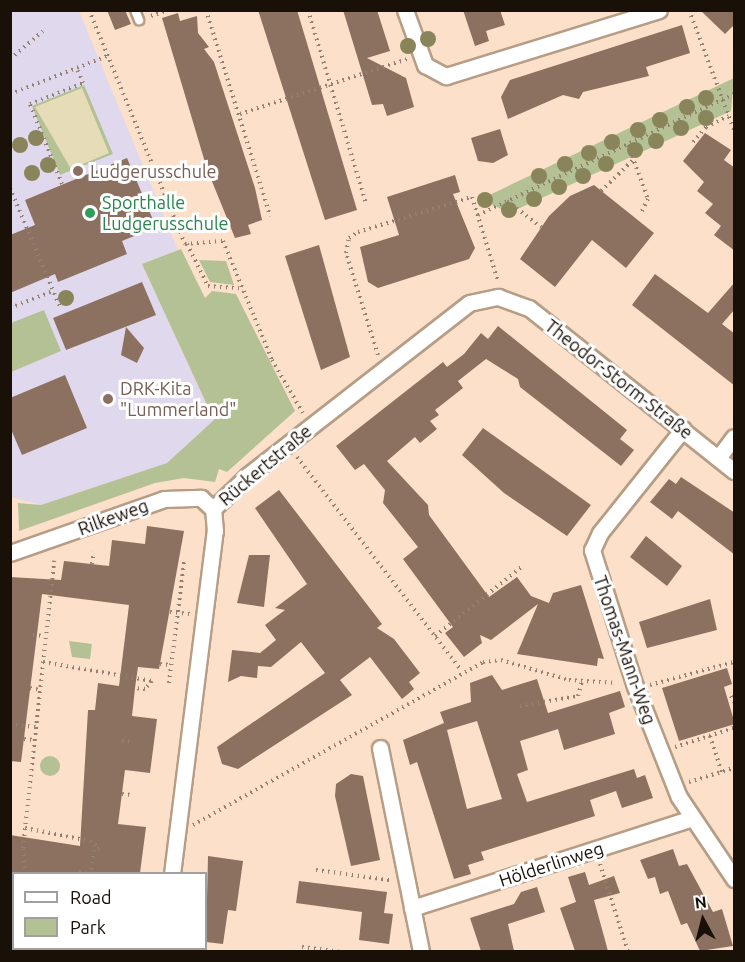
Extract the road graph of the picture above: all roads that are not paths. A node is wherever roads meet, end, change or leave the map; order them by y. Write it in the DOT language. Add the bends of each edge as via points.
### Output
graph roads {
  1 [pos="135,10"];
  2 [pos="405,10"];
  3 [pos="659,10"];
  4 [pos="138,20"];
  5 [pos="498,297"];
  6 [pos="683,429"];
  7 [pos="735,437"];
  8 [pos="718,458"];
  9 [pos="735,471"];
  10 [pos="213,509"];
  11 [pos="10,553"];
  12 [pos="380,748"];
  13 [pos="689,819"];
  14 [pos="172,872"];
  15 [pos="735,879"];
  16 [pos="412,908"];
  17 [pos="421,951"];
  1 -- 4 [label="lane"];
  2 -- 3 [label="street" via="419,55 434,72 457,76"];
  5 -- 6 [label="street, Theodor-Storm-Straße" via="529,308"];
  5 -- 10 [label="street, Rückertstraße" via="468,303 287,445"];
  6 -- 8 [label="street, Theodor-Storm-Straße"];
  6 -- 13 [label="street, Thomas-Mann-Weg" via="600,533 592,550 635,686"];
  7 -- 8 [label="street"];
  8 -- 9 [label="street, Theodor-Storm-Straße"];
  10 -- 11 [label="street, Rilkeweg" via="201,498 164,499"];
  10 -- 14 [label="street, Rückertstraße" via="215,531"];
  12 -- 16 [label="street"];
  13 -- 15 [label="street, Thomas-Mann-Weg"];
  13 -- 16 [label="street, Hölderlinweg"];
  16 -- 17 [label="street"];
}
